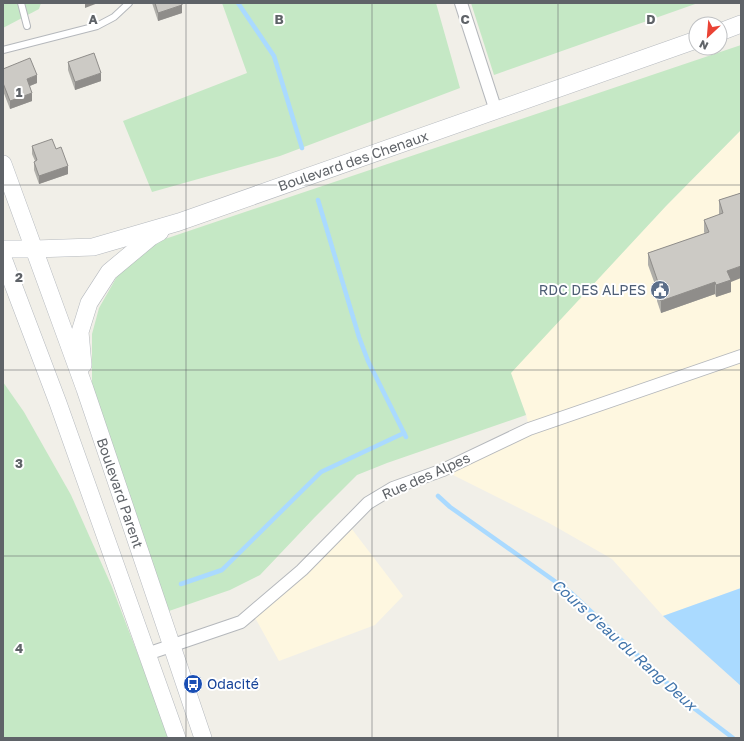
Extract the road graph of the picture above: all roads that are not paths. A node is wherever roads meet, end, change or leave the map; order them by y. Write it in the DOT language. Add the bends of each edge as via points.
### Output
graph roads {
  1 [pos="21,3"];
  2 [pos="129,3"];
  3 [pos="461,3"];
  4 [pos="741,24"];
  5 [pos="27,26"];
  6 [pos="728,29"];
  7 [pos="688,43"];
  8 [pos="3,50"];
  9 [pos="496,111"];
  10 [pos="3,164"];
  11 [pos="179,222"];
  12 [pos="3,249"];
  13 [pos="35,249"];
  14 [pos="3,258"];
  15 [pos="741,356"];
  16 [pos="84,389"];
  17 [pos="171,645"];
  18 [pos="147,654"];
  19 [pos="177,738"];
  20 [pos="203,738"];
  1 -- 5 [label="lane"];
  2 -- 8 [label="lane" via="114,17 97,26"];
  3 -- 9 [label="street"];
  4 -- 6 [label="street"];
  7 -- 9 [label="street, Boulevard des Chenaux"];
  9 -- 11 [label="street, Boulevard des Chenaux"];
  10 -- 13 [label="street, Boulevard Parent"];
  11 -- 13 [label="street, Boulevard des Chenaux" via="93,247"];
  11 -- 16 [label="street" via="151,237 109,272 89,302 80,332"];
  12 -- 13 [label="street, Boulevard des Chenaux"];
  13 -- 16 [label="street, Boulevard Parent"];
  14 -- 18 [label="street, Boulevard Parent" via="58,403"];
  15 -- 17 [label="street, Rue des Alpes" via="529,429 443,470 393,488 368,503 302,570 241,622"];
  16 -- 17 [label="street, Boulevard Parent"];
  17 -- 18 [label="street, Rue des Alpes"];
  17 -- 20 [label="street, Boulevard Parent"];
  18 -- 19 [label="street, Boulevard Parent"];
}
